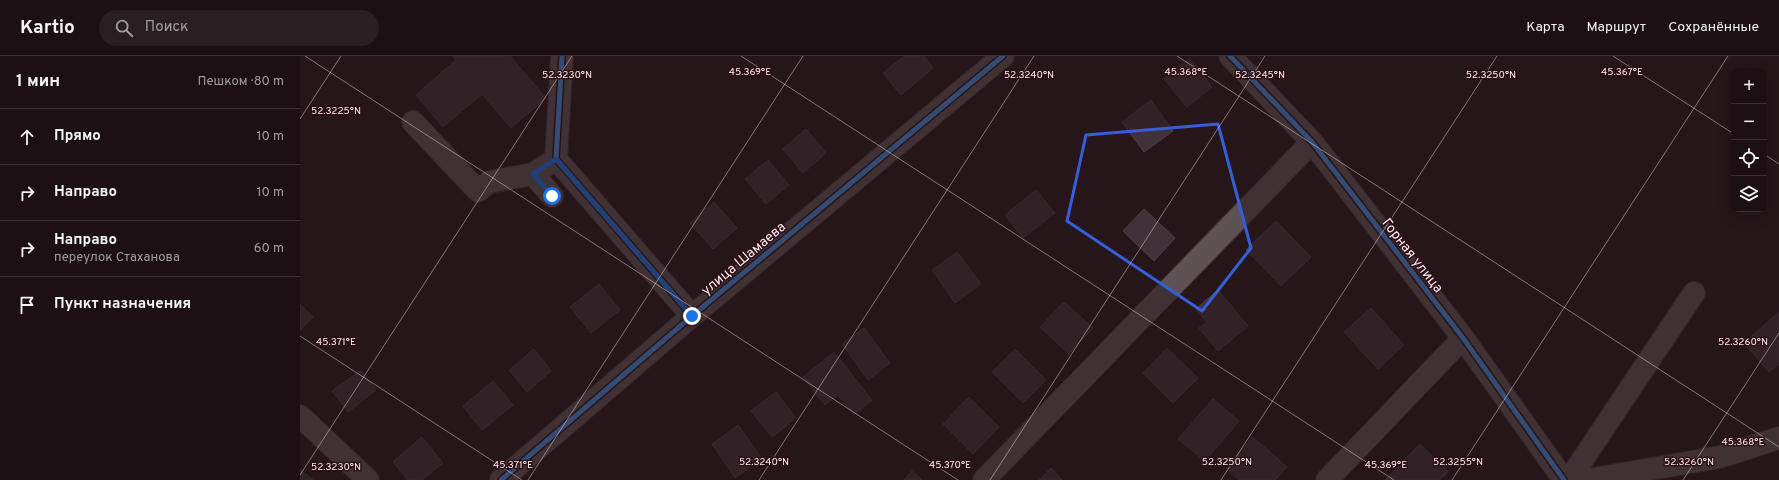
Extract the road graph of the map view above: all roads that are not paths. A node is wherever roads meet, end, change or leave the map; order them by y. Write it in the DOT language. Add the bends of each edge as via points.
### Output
graph roads {
  1 [pos="562,56"];
  2 [pos="1003,56"];
  3 [pos="1230,56"];
  4 [pos="979,63"];
  5 [pos="413,122"];
  6 [pos="1312,142"];
  7 [pos="556,159"];
  8 [pos="533,174"];
  9 [pos="552,196"];
  10 [pos="1694,293"];
  11 [pos="692,316"];
  12 [pos="1463,338"];
  13 [pos="300,416"];
  14 [pos="1779,438"];
  15 [pos="368,480"];
  16 [pos="501,480"];
  17 [pos="984,480"];
  18 [pos="1327,480"];
  19 [pos="1564,480"];
  20 [pos="1569,480"];
  21 [pos="1587,480"];
  1 -- 7 [label="street"];
  2 -- 4 [label="street, улица Шамаева"];
  3 -- 6 [label="street, Горная улица"];
  4 -- 11 [label="street, улица Шамаева"];
  5 -- 8 [label="street" via="478,191 489,182"];
  6 -- 12 [label="street, Горная улица"];
  6 -- 17 [label="street"];
  7 -- 8 [label="street"];
  7 -- 11 [label="street"];
  8 -- 9 [label="street"];
  10 -- 20 [label="street"];
  11 -- 16 [label="street, улица Шамаева"];
  12 -- 18 [label="street"];
  12 -- 19 [label="street, Горная улица"];
  13 -- 15 [label="street"];
  14 -- 21 [label="street" via="1720,457"];
}
